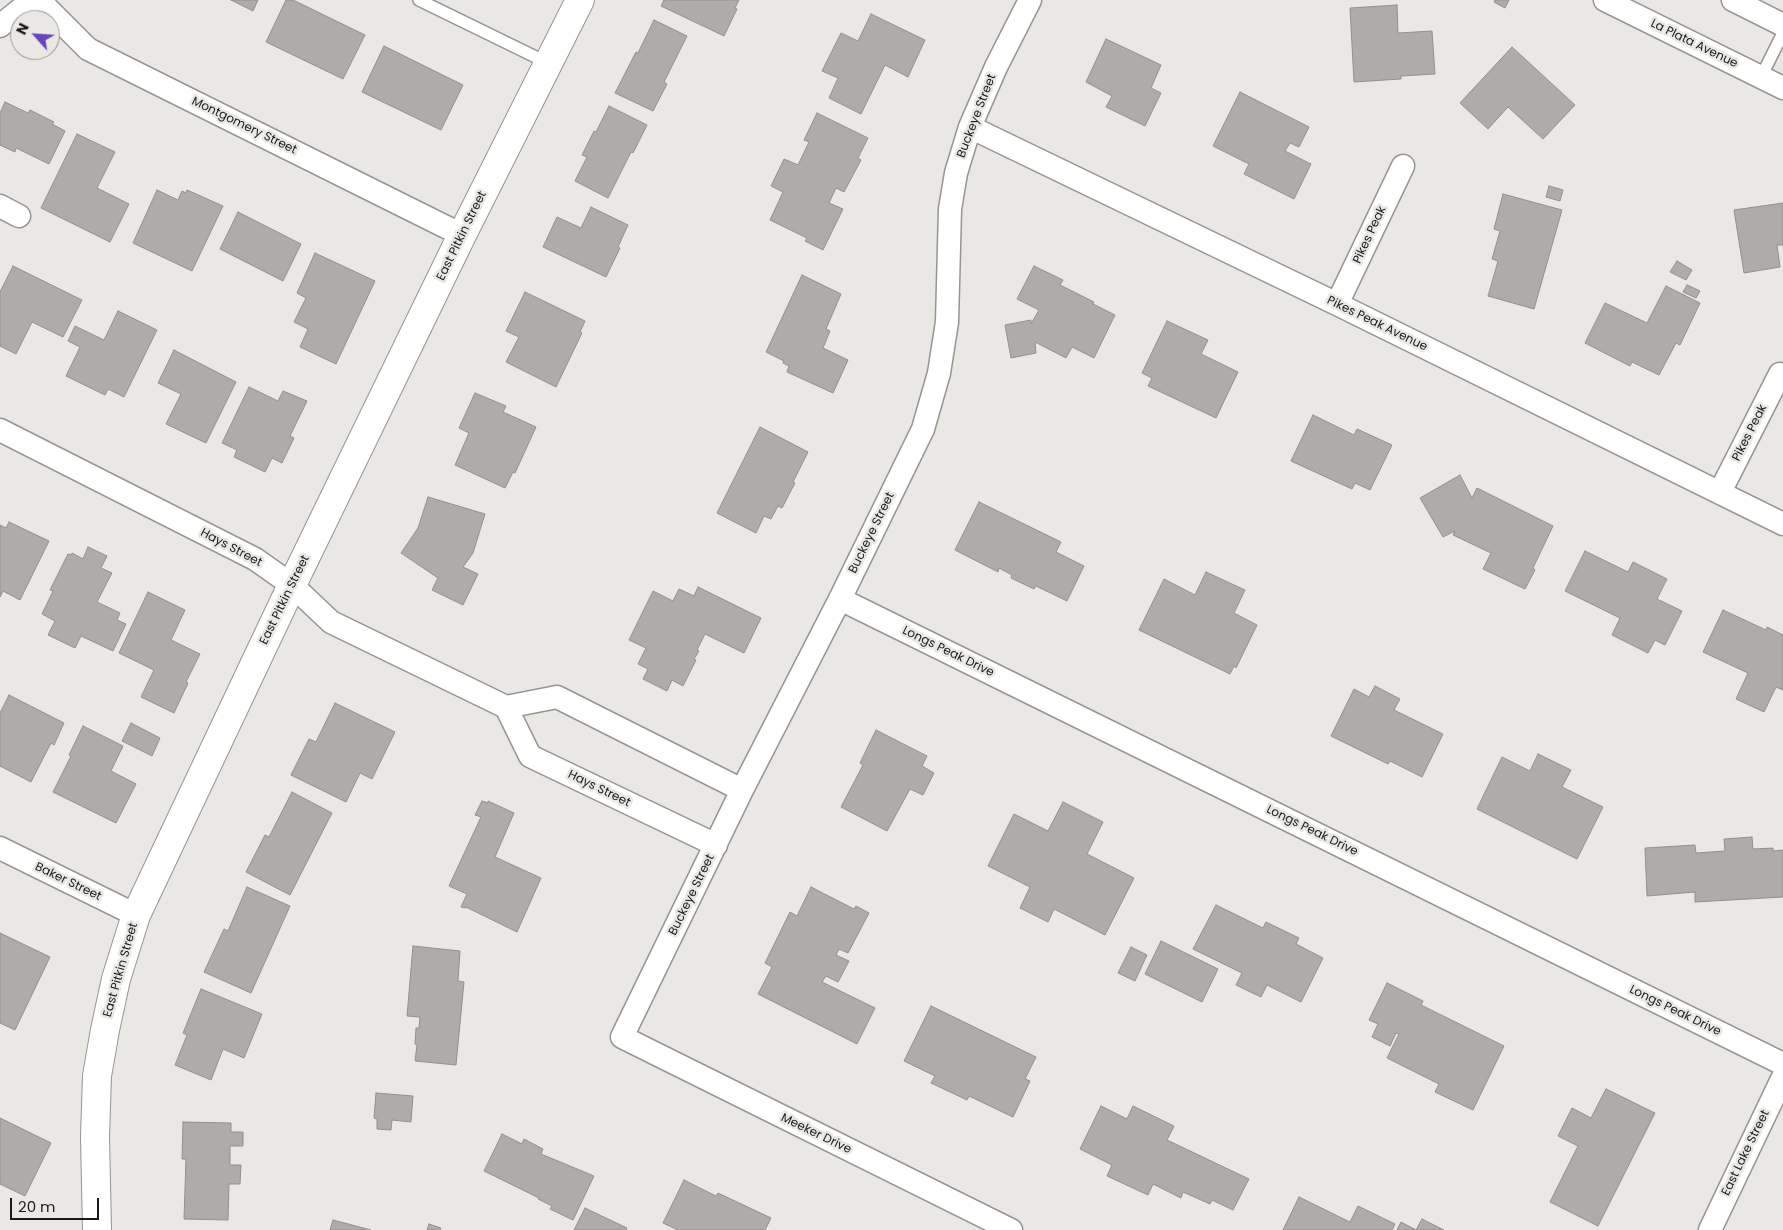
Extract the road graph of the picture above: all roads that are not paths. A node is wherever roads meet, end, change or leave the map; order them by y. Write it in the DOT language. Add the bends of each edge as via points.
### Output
graph roads {
  1 [pos="32,0"];
  2 [pos="39,0"];
  3 [pos="419,0"];
  4 [pos="580,0"];
  5 [pos="1030,0"];
  6 [pos="1605,0"];
  7 [pos="1733,0"];
  8 [pos="1783,24"];
  9 [pos="0,26"];
  10 [pos="1783,33"];
  11 [pos="548,62"];
  12 [pos="1761,77"];
  13 [pos="1783,88"];
  14 [pos="970,127"];
  15 [pos="1403,166"];
  16 [pos="462,235"];
  17 [pos="1337,304"];
  18 [pos="1780,374"];
  19 [pos="0,430"];
  20 [pos="1720,492"];
  21 [pos="1783,524"];
  22 [pos="292,585"];
  23 [pos="840,599"];
  24 [pos="506,707"];
  25 [pos="742,790"];
  26 [pos="716,845"];
  27 [pos="0,848"];
  28 [pos="136,915"];
  29 [pos="622,1037"];
  30 [pos="1783,1064"];
  31 [pos="1783,1077"];
  32 [pos="97,1230"];
  33 [pos="1011,1230"];
  34 [pos="1710,1230"];
  1 -- 9 [label="street"];
  2 -- 16 [label="street, Montgomery Street" via="88,49"];
  3 -- 11 [label="lane"];
  4 -- 11 [label="street, East Pitkin Street"];
  5 -- 14 [label="street, Buckeye Street"];
  6 -- 12 [label="street, La Plata Avenue"];
  7 -- 8 [label="street"];
  10 -- 12 [label="lane"];
  11 -- 16 [label="street, East Pitkin Street"];
  12 -- 13 [label="street, La Plata Avenue"];
  14 -- 17 [label="street, Pikes Peak Avenue"];
  14 -- 23 [label="street, Buckeye Street" via="956,173 950,208 947,322 939,374 922,429"];
  15 -- 17 [label="street, Pikes Peak"];
  16 -- 22 [label="street, East Pitkin Street"];
  17 -- 20 [label="street, Pikes Peak Avenue"];
  18 -- 20 [label="street, Pikes Peak"];
  19 -- 22 [label="street, Hays Street" via="255,559"];
  20 -- 21 [label="street, Pikes Peak Avenue"];
  22 -- 24 [label="street, Hays Street" via="331,622"];
  22 -- 28 [label="street, East Pitkin Street"];
  23 -- 25 [label="street, Buckeye Street"];
  23 -- 30 [label="street, Longs Peak Drive"];
  24 -- 25 [label="street" via="557,696"];
  24 -- 26 [label="street, Hays Street" via="530,756"];
  25 -- 26 [label="street, Buckeye Street"];
  26 -- 29 [label="street, Buckeye Street"];
  27 -- 28 [label="street, Baker Street"];
  28 -- 32 [label="street, East Pitkin Street" via="116,979 97,1076"];
  29 -- 33 [label="street, Meeker Drive"];
  31 -- 34 [label="street, East Lake Street"];
}
